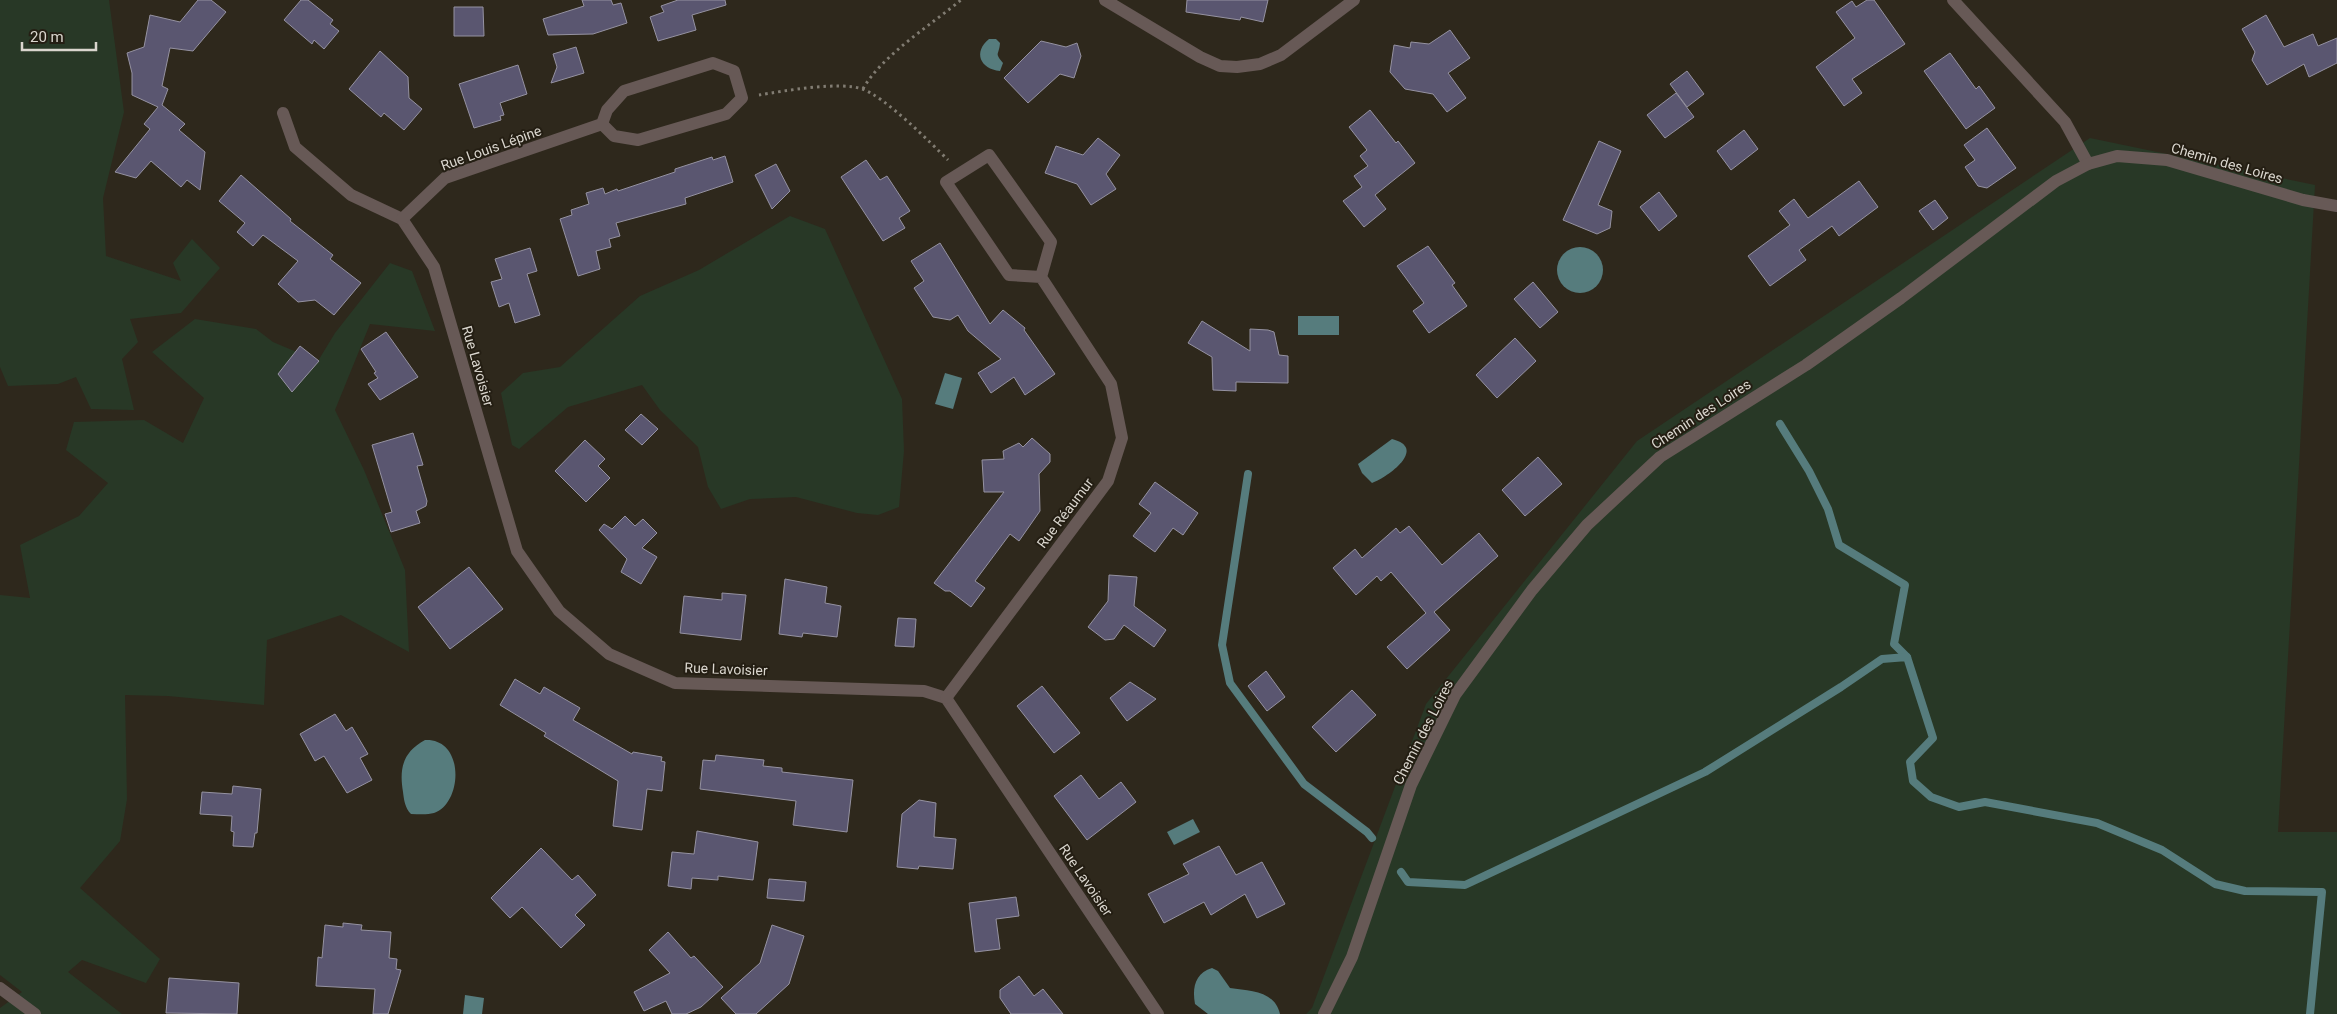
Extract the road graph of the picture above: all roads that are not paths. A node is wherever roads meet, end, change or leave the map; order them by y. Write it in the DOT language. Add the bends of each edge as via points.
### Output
graph roads {
  1 [pos="1105,0"];
  2 [pos="1354,0"];
  3 [pos="1953,0"];
  4 [pos="283,113"];
  5 [pos="602,124"];
  6 [pos="2088,164"];
  7 [pos="2337,206"];
  8 [pos="402,219"];
  9 [pos="1040,277"];
  10 [pos="946,698"];
  11 [pos="0,988"];
  12 [pos="35,1014"];
  13 [pos="1158,1014"];
  14 [pos="1324,1014"];
  1 -- 2 [label="street" via="1200,58 1220,66 1237,67 1260,64 1280,54"];
  3 -- 6 [label="street" via="2066,122"];
  4 -- 8 [label="street" via="296,147 351,195"];
  5 -- 5 [label="street" via="614,136 638,140 726,114 742,98 734,71 713,63 624,91 607,110"];
  5 -- 8 [label="street, Rue Louis Lépine" via="445,178"];
  6 -- 7 [label="street, Chemin des Loires" via="2117,156 2167,160 2303,200"];
  6 -- 14 [label="street, Chemin des Loires" via="2056,181 1806,365 1660,457 1587,525 1532,590 1455,695 1411,785 1352,957"];
  8 -- 10 [label="street, Rue Lavoisier" via="434,267 517,551 559,611 609,654 675,682 924,690"];
  9 -- 9 [label="street" via="1051,242 989,155 946,182 1009,275"];
  9 -- 10 [label="street, Rue Réaumur" via="1111,384 1122,438 1108,481"];
  10 -- 13 [label="street, Rue Lavoisier"];
  11 -- 12 [label="street"];
}
